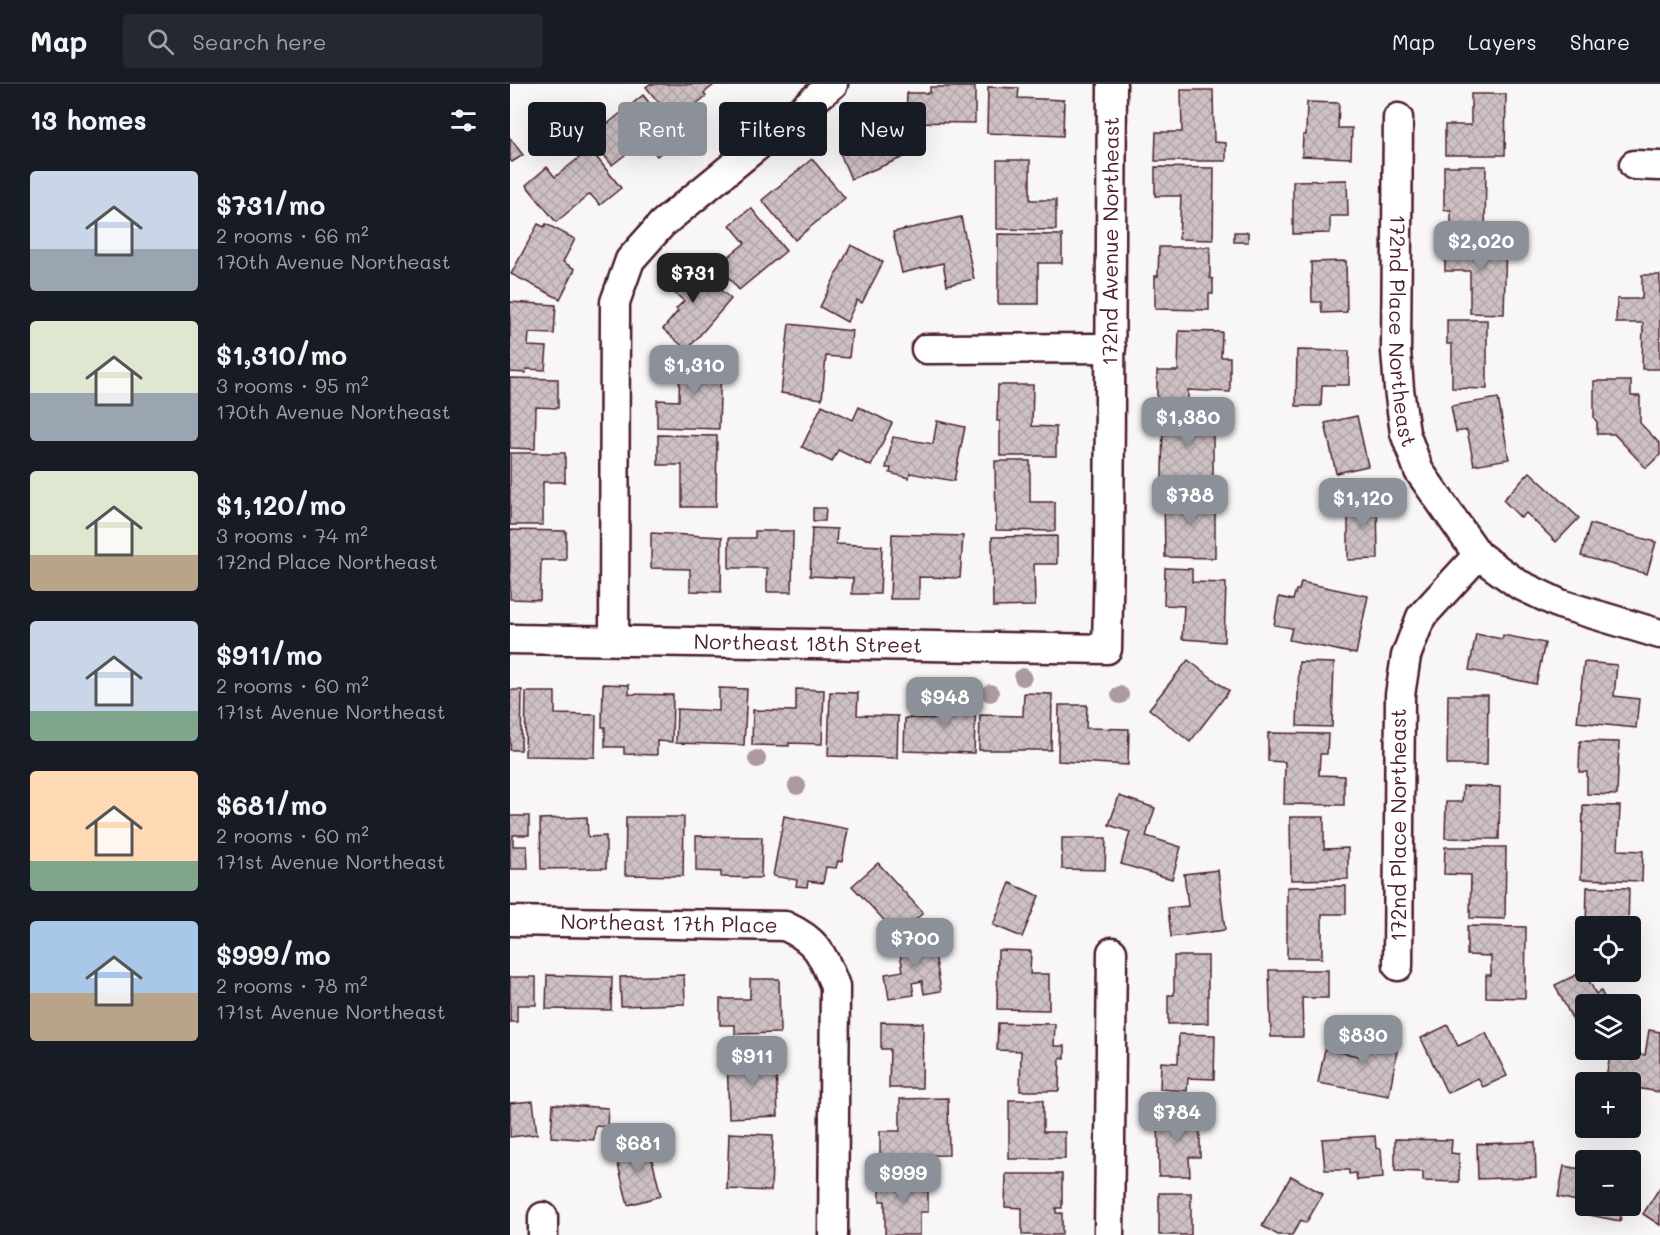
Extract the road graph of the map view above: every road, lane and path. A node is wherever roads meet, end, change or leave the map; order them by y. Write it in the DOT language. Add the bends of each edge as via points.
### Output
graph roads {
  1 [pos="833,84"];
  2 [pos="1112,84"];
  3 [pos="1398,118"];
  4 [pos="1111,348"];
  5 [pos="926,349"];
  6 [pos="1478,555"];
  7 [pos="1660,634"];
  8 [pos="510,639"];
  9 [pos="614,640"];
  10 [pos="1107,649"];
  11 [pos="510,921"];
  12 [pos="1112,952"];
  13 [pos="1398,966"];
  14 [pos="833,1235"];
  15 [pos="1109,1235"];
  1 -- 9 [label="street" via="662,224 630,260 615,302"];
  2 -- 4 [label="street, 172nd Avenue Northeast"];
  3 -- 6 [label="street, 172nd Place Northeast" via="1396,351 1405,433 1419,471"];
  4 -- 5 [label="street"];
  4 -- 10 [label="street, 172nd Avenue Northeast"];
  6 -- 7 [label="street" via="1518,584 1560,604"];
  6 -- 13 [label="street, 172nd Place Northeast" via="1421,617 1406,656 1400,706"];
  8 -- 9 [label="street, Northeast 18th Street"];
  9 -- 10 [label="street, Northeast 18th Street"];
  11 -- 14 [label="street, Northeast 17th Place" via="785,926 805,935 819,950 835,986"];
  12 -- 15 [label="street"];
}
